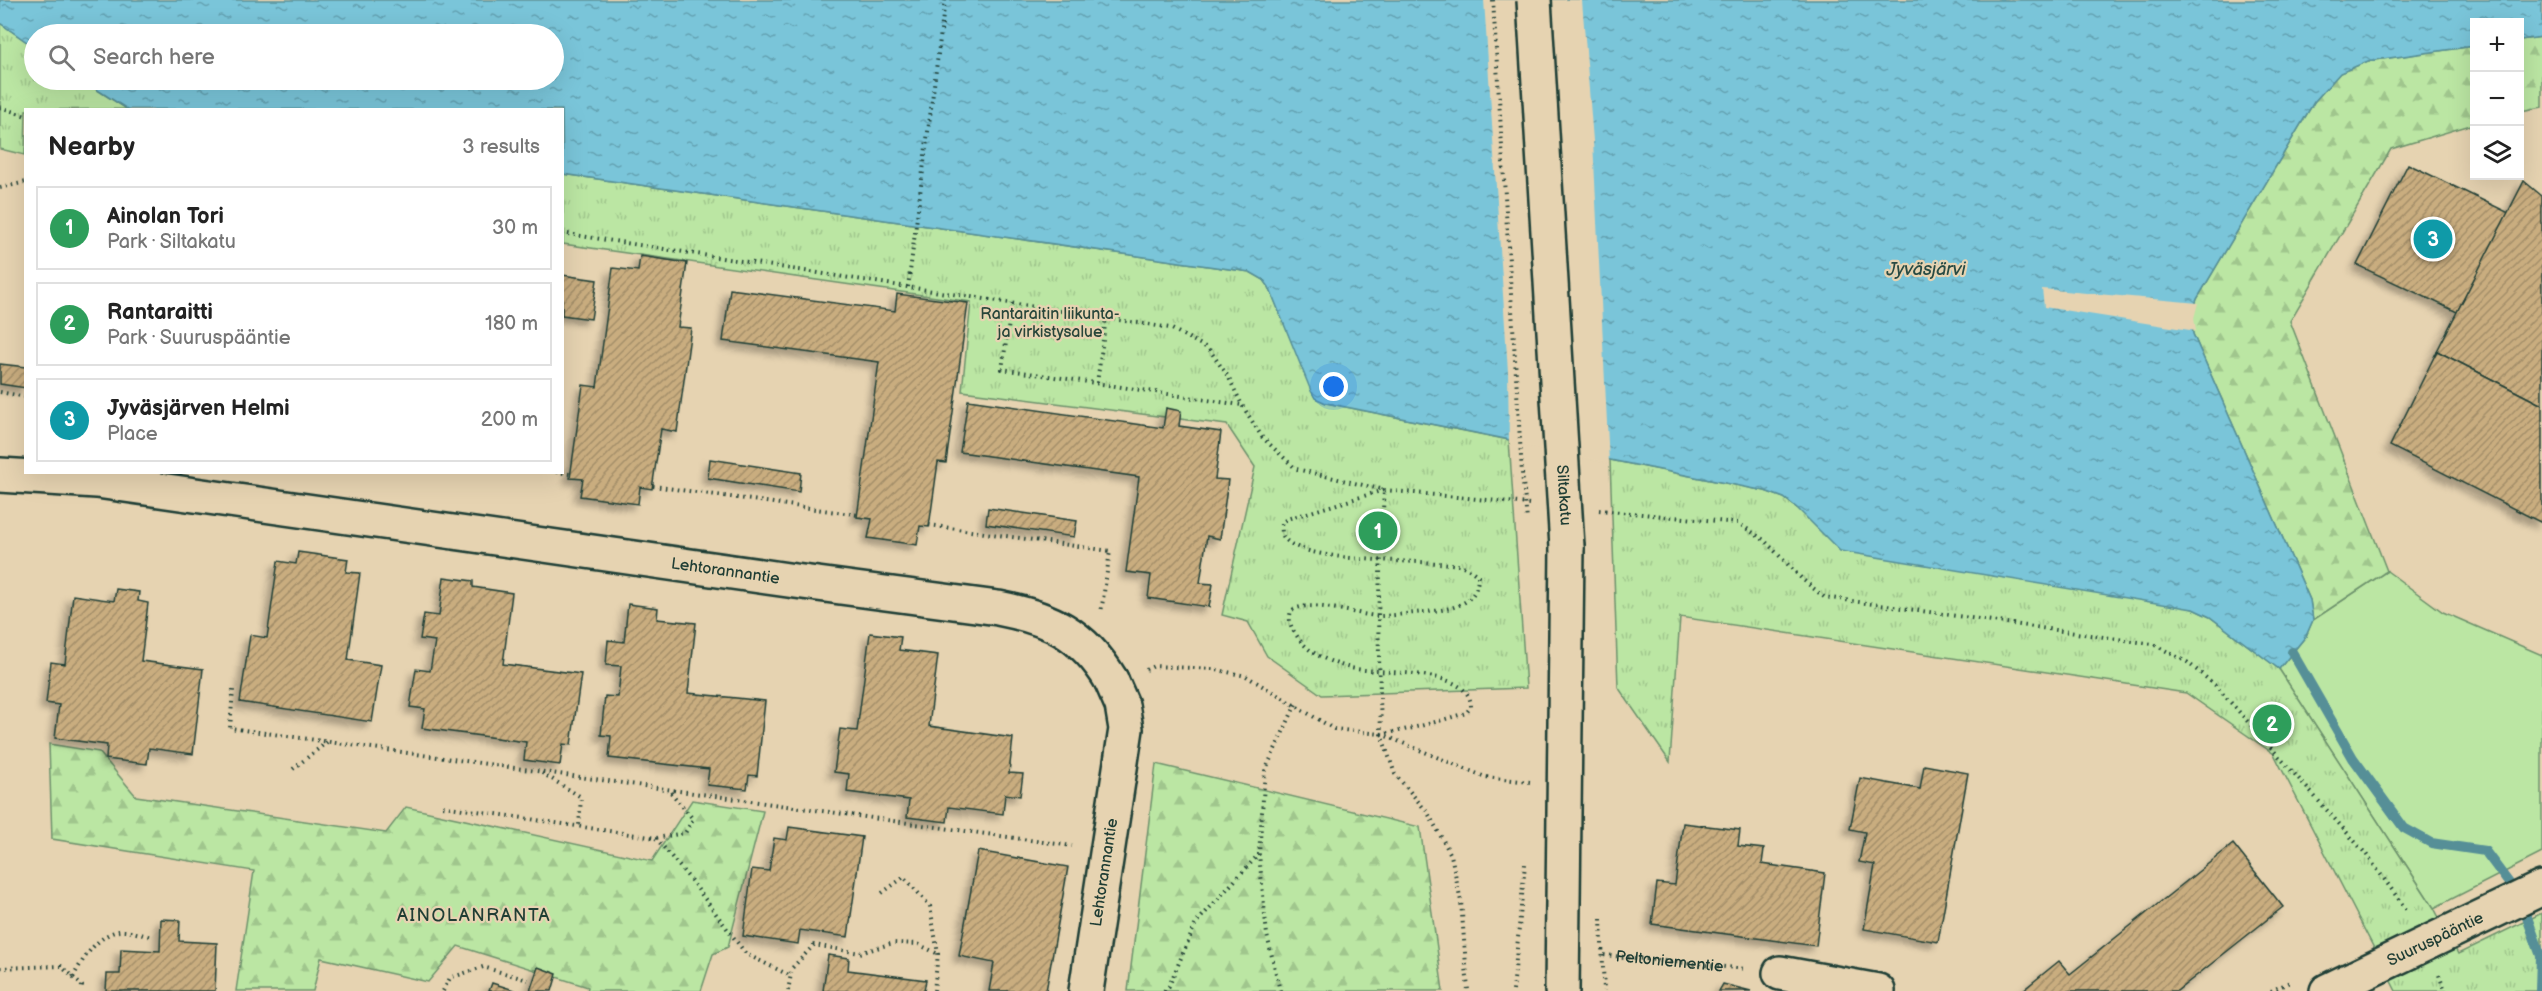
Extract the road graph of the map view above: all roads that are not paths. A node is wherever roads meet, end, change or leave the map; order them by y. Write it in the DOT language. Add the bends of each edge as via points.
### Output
graph roads {
  1 [pos="1534,0"];
  2 [pos="0,475"];
  3 [pos="2542,888"];
  4 [pos="1780,973"];
  5 [pos="1086,991"];
  6 [pos="1562,991"];
  7 [pos="1878,991"];
  8 [pos="2327,991"];
  1 -- 6 [label="street, Siltakatu, bridge" via="1567,547"];
  2 -- 5 [label="street, Lehtorannantie" via="97,481 1015,611 1066,631 1085,643 1100,661 1122,705 1126,729"];
  3 -- 8 [label="street, Suuruspääntie"];
  4 -- 7 [label="street"];
}
